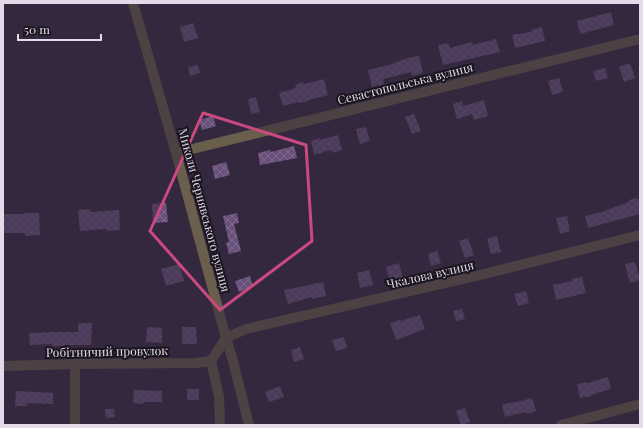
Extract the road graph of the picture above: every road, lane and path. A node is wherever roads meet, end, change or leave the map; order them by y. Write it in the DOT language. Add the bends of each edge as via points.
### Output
graph roads {
  1 [pos="133,3"];
  2 [pos="640,39"];
  3 [pos="176,153"];
  4 [pos="640,235"];
  5 [pos="226,338"];
  6 [pos="211,361"];
  7 [pos="75,364"];
  8 [pos="3,366"];
  9 [pos="640,404"];
  10 [pos="75,425"];
  11 [pos="220,425"];
  12 [pos="249,425"];
  13 [pos="561,425"];
  1 -- 3 [label="street, Миколи Чернявського вулиця"];
  2 -- 3 [label="street, Севастопольська вулиця"];
  3 -- 5 [label="street, Миколи Чернявського вулиця"];
  4 -- 5 [label="street, Чкалова вулиця" via="246,329"];
  5 -- 6 [label="street"];
  5 -- 12 [label="street, Миколи Чернявського вулиця"];
  6 -- 7 [label="street, Робітничий провулок"];
  6 -- 11 [label="street" via="219,396"];
  7 -- 8 [label="street, Робітничий провулок"];
  7 -- 10 [label="street"];
  9 -- 13 [label="street"];
}
